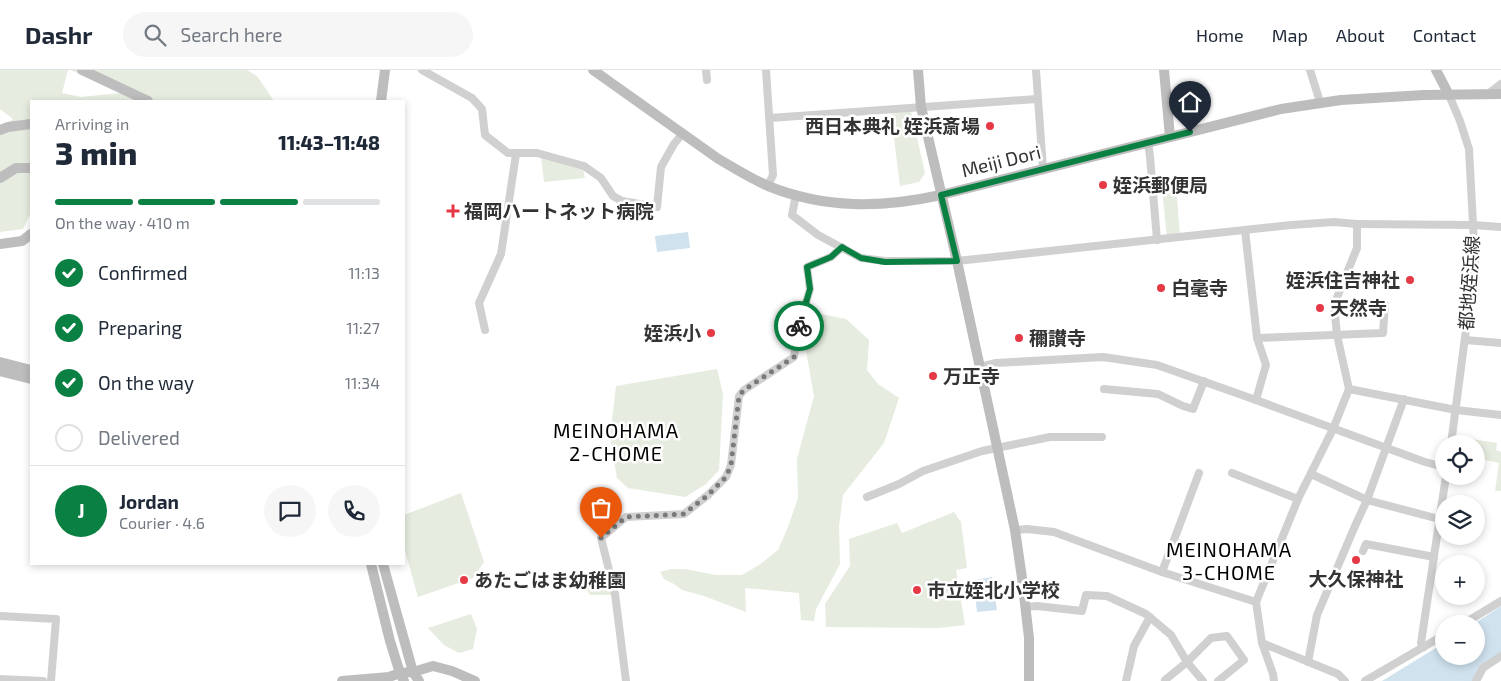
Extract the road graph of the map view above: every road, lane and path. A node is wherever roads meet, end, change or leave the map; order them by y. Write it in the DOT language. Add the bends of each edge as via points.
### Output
graph roads {
  1 [pos="82,70"];
  2 [pos="384,70"];
  3 [pos="422,70"];
  4 [pos="593,70"];
  5 [pos="706,70"];
  6 [pos="766,70"];
  7 [pos="918,70"];
  8 [pos="1036,70"];
  9 [pos="1164,70"];
  10 [pos="1310,70"];
  11 [pos="1436,70"];
  12 [pos="707,80"];
  13 [pos="1501,84"];
  14 [pos="1488,94"];
  15 [pos="1501,94"];
  16 [pos="1449,95"];
  17 [pos="1037,99"];
  18 [pos="146,100"];
  19 [pos="382,100"];
  20 [pos="1320,102"];
  21 [pos="921,107"];
  22 [pos="770,118"];
  23 [pos="30,124"];
  24 [pos="0,130"];
  25 [pos="683,134"];
  26 [pos="1170,137"];
  27 [pos="1148,142"];
  28 [pos="516,154"];
  29 [pos="30,168"];
  30 [pos="1043,169"];
  31 [pos="0,178"];
  32 [pos="768,186"];
  33 [pos="796,195"];
  34 [pos="941,195"];
  35 [pos="1357,224"];
  36 [pos="1473,225"];
  37 [pos="1501,227"];
  38 [pos="1245,230"];
  39 [pos="30,235"];
  40 [pos="1156,240"];
  41 [pos="0,244"];
  42 [pos="842,247"];
  43 [pos="957,261"];
  44 [pos="1385,305"];
  45 [pos="485,330"];
  46 [pos="1337,335"];
  47 [pos="1257,338"];
  48 [pos="1465,340"];
  49 [pos="1501,343"];
  50 [pos="0,362"];
  51 [pos="980,367"];
  52 [pos="30,370"];
  53 [pos="0,371"];
  54 [pos="30,379"];
  55 [pos="1204,381"];
  56 [pos="1349,388"];
  57 [pos="1104,390"];
  58 [pos="1404,399"];
  59 [pos="1256,400"];
  60 [pos="1456,410"];
  61 [pos="1501,415"];
  62 [pos="1333,429"];
  63 [pos="1452,435"];
  64 [pos="1102,437"];
  65 [pos="997,448"];
  66 [pos="1387,448"];
  67 [pos="1435,465"];
  68 [pos="1199,473"];
  69 [pos="1232,473"];
  70 [pos="1311,474"];
  71 [pos="868,497"];
  72 [pos="1298,499"];
  73 [pos="1367,500"];
  74 [pos="1435,518"];
  75 [pos="1015,530"];
  76 [pos="1436,545"];
  77 [pos="1363,551"];
  78 [pos="1434,557"];
  79 [pos="371,565"];
  80 [pos="383,565"];
  81 [pos="1162,572"];
  82 [pos="1501,601"];
  83 [pos="1256,602"];
  84 [pos="1026,607"];
  85 [pos="1478,615"];
  86 [pos="0,616"];
  87 [pos="1150,617"];
  88 [pos="1435,640"];
  89 [pos="1262,643"];
  90 [pos="1424,647"];
  91 [pos="1501,656"];
  92 [pos="1187,662"];
  93 [pos="1308,662"];
  94 [pos="409,678"];
  95 [pos="0,679"];
  96 [pos="37,681"];
  97 [pos="43,681"];
  98 [pos="51,681"];
  99 [pos="342,681"];
  100 [pos="475,681"];
  101 [pos="626,681"];
  102 [pos="1029,681"];
  103 [pos="1126,681"];
  104 [pos="1166,681"];
  105 [pos="1203,681"];
  106 [pos="1218,681"];
  107 [pos="1274,681"];
  108 [pos="1345,681"];
  109 [pos="1365,681"];
  110 [pos="1476,681"];
  1 -- 18 [label="street"];
  2 -- 19 [label="street"];
  3 -- 28 [label="street" via="472,98 482,110 485,135 508,153"];
  4 -- 25 [label="street, Meiji Dori"];
  5 -- 12 [label="street"];
  6 -- 22 [label="street"];
  7 -- 21 [label="street"];
  8 -- 17 [label="street"];
  9 -- 26 [label="street"];
  10 -- 20 [label="street"];
  11 -- 16 [label="street"];
  13 -- 14 [label="street"];
  14 -- 15 [label="street, Meiji Dori"];
  14 -- 16 [label="street, Meiji Dori"];
  16 -- 20 [label="street, Meiji Dori"];
  16 -- 36 [label="street, 都地姪浜線" via="1469,150"];
  17 -- 21 [label="street"];
  17 -- 30 [label="street"];
  20 -- 26 [label="street, Meiji Dori"];
  21 -- 22 [label="street"];
  21 -- 34 [label="street"];
  22 -- 32 [label="street" via="773,175"];
  23 -- 24 [label="street"];
  25 -- 28 [label="street" via="661,167 657,207 622,201 613,196 601,178 584,166 537,153"];
  25 -- 32 [label="street, Meiji Dori" via="717,158"];
  26 -- 27 [label="street, Meiji Dori"];
  27 -- 30 [label="street, Meiji Dori"];
  27 -- 40 [label="street"];
  28 -- 45 [label="street" via="501,254 478,303"];
  29 -- 31 [label="street" via="16,168"];
  30 -- 34 [label="street, Meiji Dori"];
  32 -- 33 [label="street, Meiji Dori"];
  33 -- 34 [label="street, Meiji Dori" via="863,205"];
  33 -- 42 [label="street" via="792,215 818,235"];
  34 -- 43 [label="street"];
  35 -- 36 [label="street"];
  35 -- 38 [label="street" via="1291,224"];
  35 -- 46 [label="street" via="1357,248 1334,305"];
  36 -- 37 [label="street"];
  36 -- 48 [label="street, 都地姪浜線" via="1475,261"];
  38 -- 40 [label="street"];
  38 -- 47 [label="street"];
  39 -- 41 [label="street" via="22,241"];
  40 -- 43 [label="street"];
  42 -- 43 [label="street" via="861,258 885,262"];
  42 -- 101 [label="street" via="831,257 807,267 810,289 798,329 794,357 739,396 731,465 726,477 684,514 626,517 601,538 615,594"];
  43 -- 51 [label="street"];
  44 -- 46 [label="street" via="1383,333"];
  46 -- 47 [label="street"];
  46 -- 56 [label="street"];
  47 -- 59 [label="street" via="1266,365"];
  48 -- 49 [label="street"];
  48 -- 60 [label="street, 都地姪浜線"];
  50 -- 52 [label="street"];
  51 -- 55 [label="street" via="996,363 1103,357 1157,365"];
  51 -- 65 [label="street"];
  53 -- 54 [label="street"];
  55 -- 57 [label="street" via="1193,409 1158,394"];
  55 -- 59 [label="street"];
  56 -- 58 [label="street"];
  56 -- 62 [label="street"];
  58 -- 60 [label="street"];
  58 -- 66 [label="street"];
  59 -- 62 [label="street"];
  60 -- 61 [label="street"];
  60 -- 63 [label="street, 都地姪浜線"];
  62 -- 66 [label="street"];
  62 -- 70 [label="street"];
  64 -- 65 [label="street" via="1050,437"];
  65 -- 71 [label="street" via="923,471"];
  65 -- 75 [label="street"];
  66 -- 67 [label="street"];
  66 -- 73 [label="street"];
  68 -- 81 [label="street"];
  69 -- 72 [label="street"];
  70 -- 72 [label="street"];
  70 -- 73 [label="street"];
  72 -- 83 [label="street"];
  73 -- 74 [label="street"];
  73 -- 93 [label="street" via="1317,615"];
  75 -- 81 [label="street" via="1027,528 1054,532"];
  75 -- 84 [label="street"];
  76 -- 78 [label="street"];
  77 -- 78 [label="street" via="1366,544"];
  78 -- 90 [label="street" via="1421,644"];
  79 -- 94 [label="street"];
  80 -- 94 [label="street"];
  81 -- 83 [label="street"];
  82 -- 85 [label="street"];
  83 -- 89 [label="street"];
  84 -- 87 [label="street" via="1082,611 1086,595 1107,596"];
  84 -- 102 [label="street"];
  86 -- 98 [label="street" via="56,619"];
  87 -- 92 [label="street" via="1171,635"];
  87 -- 103 [label="street" via="1134,646"];
  88 -- 90 [label="street"];
  89 -- 93 [label="street"];
  89 -- 107 [label="street"];
  90 -- 109 [label="street"];
  91 -- 110 [label="street" via="1483,668"];
  92 -- 104 [label="street"];
  92 -- 105 [label="street"];
  92 -- 106 [label="street" via="1211,638 1227,636 1244,660"];
  93 -- 108 [label="street" via="1338,674"];
  94 -- 99 [label="street"];
  94 -- 100 [label="street" via="433,666"];
  95 -- 96 [label="street"];
  96 -- 97 [label="street"];
}
